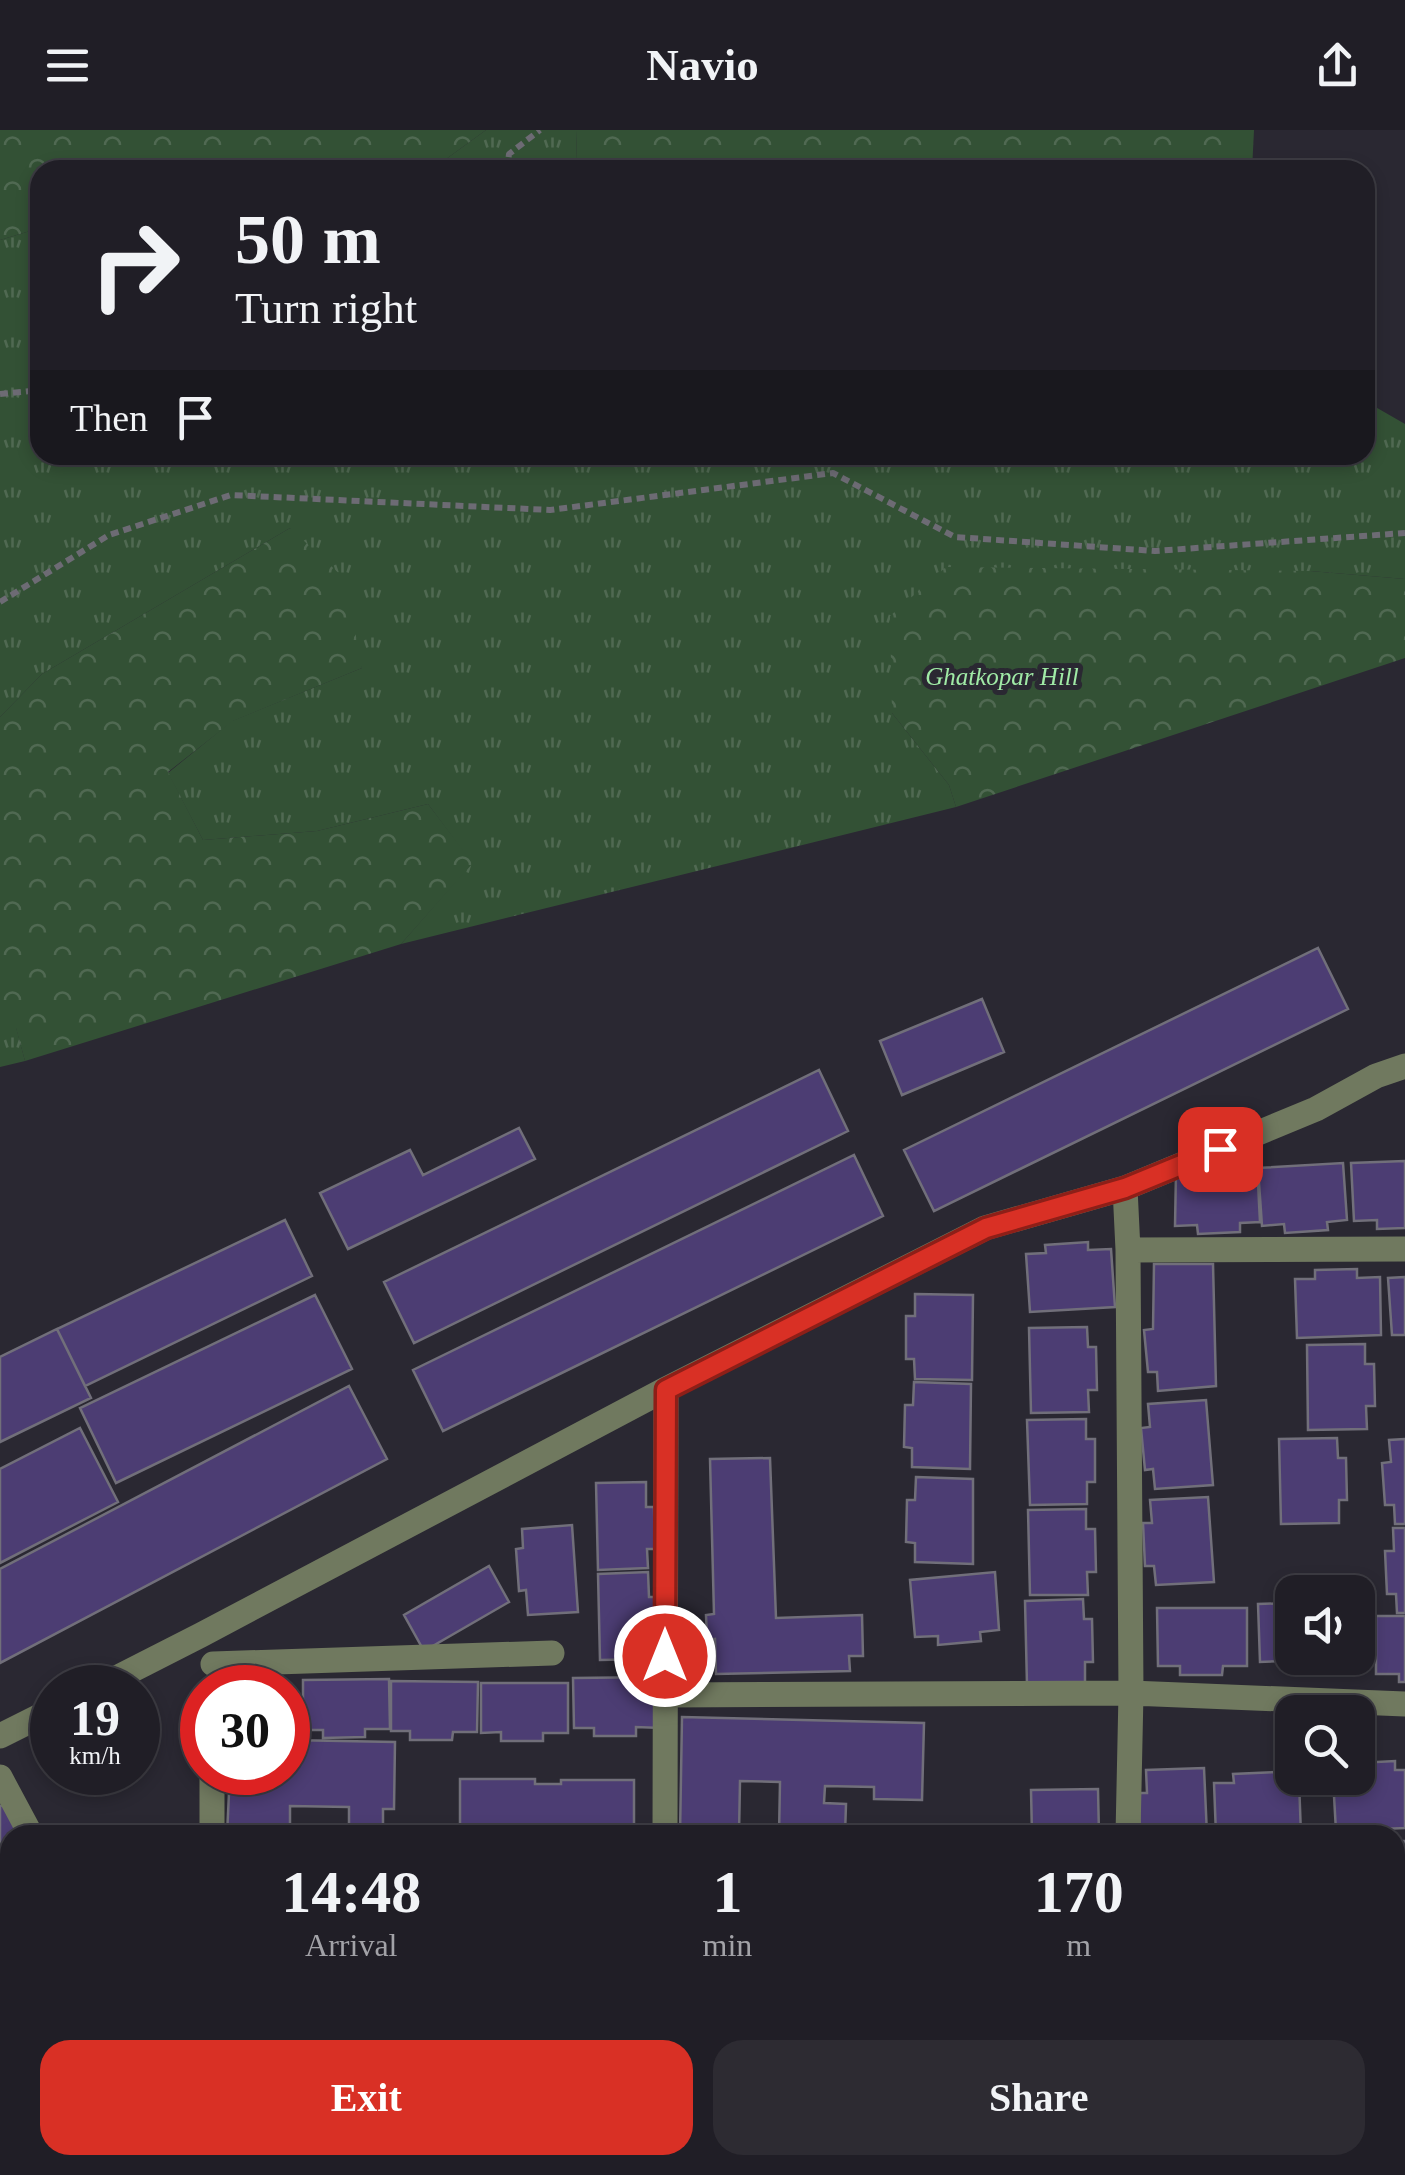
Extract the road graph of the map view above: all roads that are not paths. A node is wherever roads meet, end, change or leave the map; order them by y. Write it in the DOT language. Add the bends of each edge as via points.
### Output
graph roads {
  1 [pos="1405,1066"];
  2 [pos="1125,1188"];
  3 [pos="1405,1249"];
  4 [pos="1128,1250"];
  5 [pos="666,1390"];
  6 [pos="201,1635"];
  7 [pos="552,1653"];
  8 [pos="142,1665"];
  9 [pos="210,1665"];
  10 [pos="310,1669"];
  11 [pos="1131,1693"];
  12 [pos="665,1694"];
  13 [pos="1405,1704"];
  14 [pos="30,1721"];
  15 [pos="0,1736"];
  16 [pos="0,1777"];
  17 [pos="212,1795"];
  18 [pos="26,1825"];
  19 [pos="212,1825"];
  20 [pos="665,1825"];
  21 [pos="1128,1825"];
  1 -- 2 [label="street"];
  2 -- 4 [label="street"];
  2 -- 5 [label="street" via="986,1228"];
  3 -- 4 [label="street"];
  4 -- 11 [label="street"];
  5 -- 6 [label="street"];
  5 -- 12 [label="street"];
  6 -- 8 [label="street"];
  6 -- 9 [label="street"];
  7 -- 10 [label="street"];
  11 -- 12 [label="street"];
  11 -- 13 [label="street"];
  11 -- 21 [label="street"];
  12 -- 20 [label="street"];
  14 -- 15 [label="street"];
  16 -- 18 [label="street"];
  17 -- 19 [label="street"];
}
